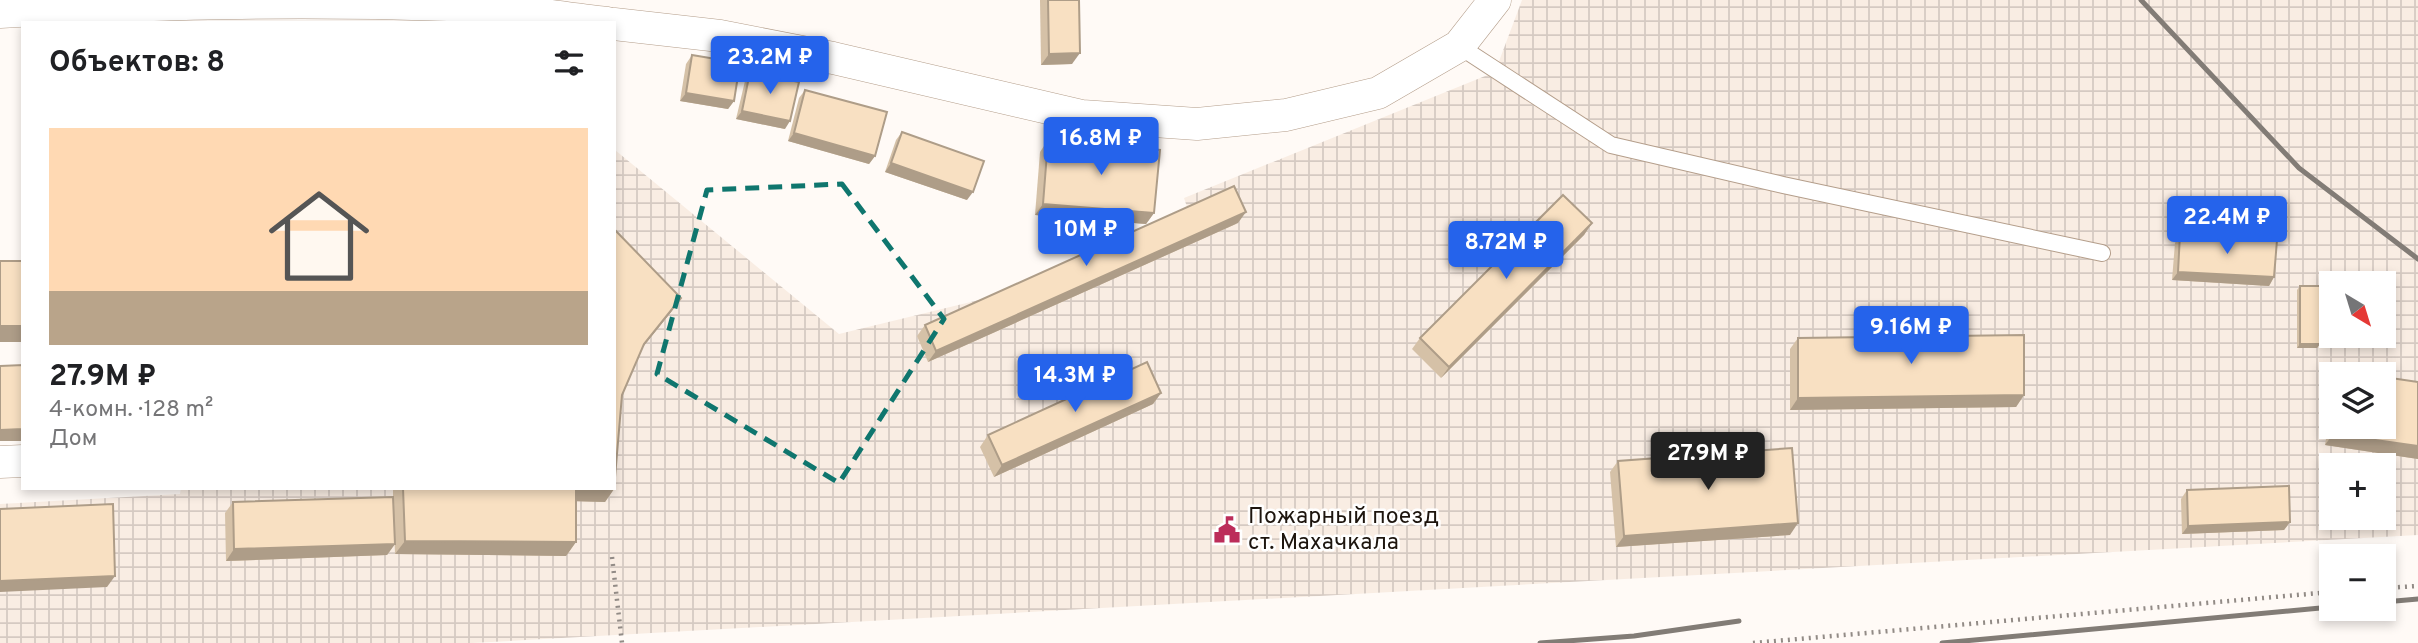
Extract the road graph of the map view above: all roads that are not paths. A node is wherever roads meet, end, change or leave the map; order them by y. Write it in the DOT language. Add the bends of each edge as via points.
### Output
graph roads {
  1 [pos="269,0"];
  2 [pos="1495,0"];
  3 [pos="449,2"];
  4 [pos="0,12"];
  5 [pos="151,13"];
  6 [pos="592,21"];
  7 [pos="616,24"];
  8 [pos="1459,46"];
  9 [pos="2102,253"];
  10 [pos="21,461"];
  11 [pos="0,462"];
  1 -- 3 [label="street"];
  1 -- 5 [label="street"];
  2 -- 8 [label="street"];
  3 -- 6 [label="street"];
  4 -- 5 [label="street"];
  7 -- 8 [label="street" via="720,36 1082,116 1197,124 1286,114 1378,93"];
  8 -- 9 [label="lane" via="1611,145"];
  10 -- 11 [label="street"];
}
